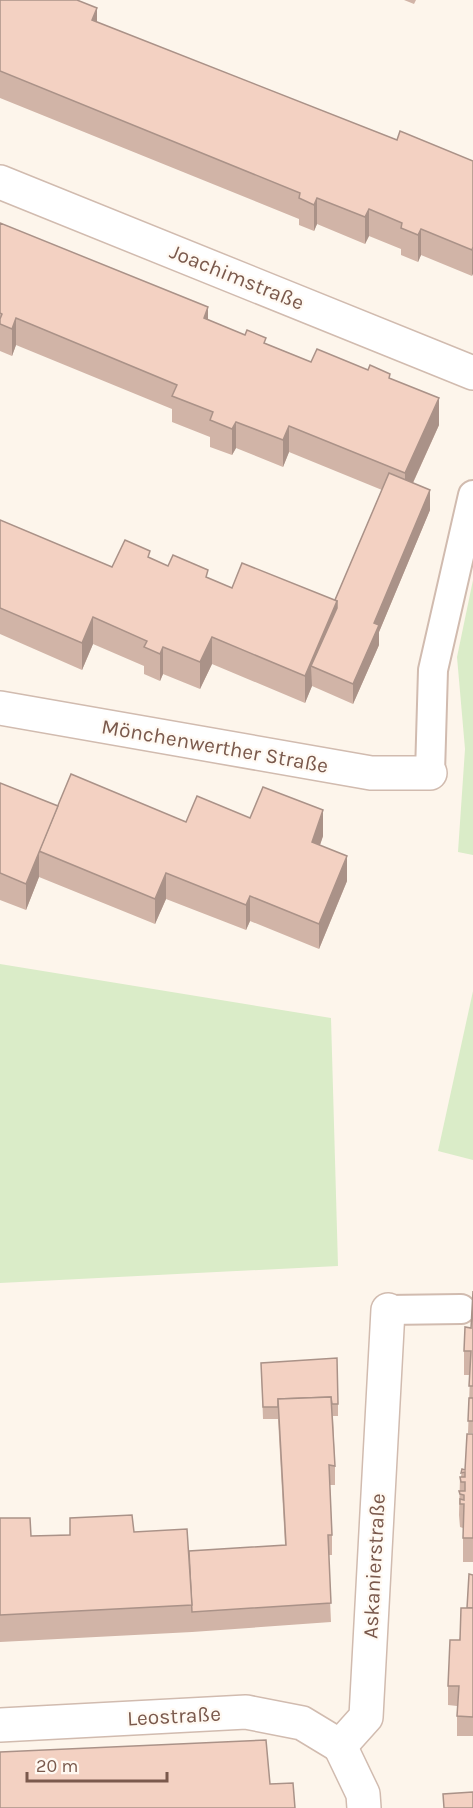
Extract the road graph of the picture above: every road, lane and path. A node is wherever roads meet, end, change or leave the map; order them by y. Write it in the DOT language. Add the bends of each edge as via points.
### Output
graph roads {
  1 [pos="0,182"];
  2 [pos="473,373"];
  3 [pos="473,495"];
  4 [pos="0,708"];
  5 [pos="430,773"];
  6 [pos="461,1309"];
  7 [pos="388,1310"];
  8 [pos="0,1725"];
  9 [pos="340,1746"];
  10 [pos="364,1808"];
  1 -- 2 [label="street, Joachimstraße"];
  3 -- 5 [label="lane" via="433,670"];
  4 -- 5 [label="street, Mönchenwerther Straße" via="370,773"];
  6 -- 7 [label="lane"];
  7 -- 9 [label="street, Askanierstraße" via="366,1718"];
  8 -- 9 [label="street, Leostraße" via="246,1712 302,1723"];
  9 -- 10 [label="street" via="363,1794"];
}
